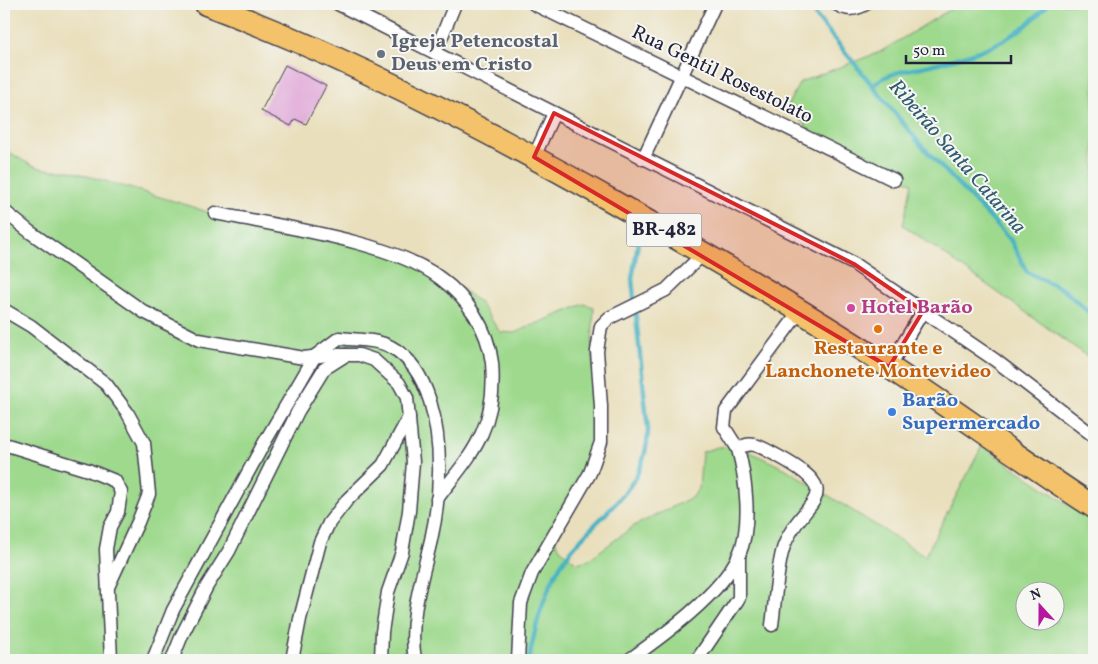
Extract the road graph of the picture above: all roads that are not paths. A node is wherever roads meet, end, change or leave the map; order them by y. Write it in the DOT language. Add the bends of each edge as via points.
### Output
graph roads {
  1 [pos="206,4"];
  2 [pos="338,4"];
  3 [pos="456,4"];
  4 [pos="534,4"];
  5 [pos="715,4"];
  6 [pos="836,4"];
  7 [pos="865,5"];
  8 [pos="243,11"];
  9 [pos="435,53"];
  10 [pos="680,76"];
  11 [pos="554,113"];
  12 [pos="534,157"];
  13 [pos="643,159"];
  14 [pos="894,180"];
  15 [pos="4,211"];
  16 [pos="215,214"];
  17 [pos="704,254"];
  18 [pos="4,310"];
  19 [pos="923,310"];
  20 [pos="800,311"];
  21 [pos="346,355"];
  22 [pos="315,356"];
  23 [pos="888,367"];
  24 [pos="410,417"];
  25 [pos="1094,436"];
  26 [pos="4,444"];
  27 [pos="738,448"];
  28 [pos="437,499"];
  29 [pos="1094,507"];
  30 [pos="739,554"];
  31 [pos="108,587"];
  32 [pos="772,625"];
  33 [pos="111,660"];
  34 [pos="153,660"];
  35 [pos="172,660"];
  36 [pos="292,660"];
  37 [pos="381,660"];
  38 [pos="415,660"];
  39 [pos="518,660"];
  40 [pos="629,660"];
  41 [pos="697,660"];
  1 -- 8 [label="highway, BR-482"];
  2 -- 9 [label="street"];
  3 -- 9 [label="street"];
  4 -- 10 [label="street, Rua Gentil Rosestolato"];
  5 -- 10 [label="street"];
  6 -- 7 [label="street" via="848,9"];
  8 -- 12 [label="highway, BR-482"];
  9 -- 11 [label="street"];
  10 -- 13 [label="street"];
  10 -- 14 [label="street, Rua Gentil Rosestolato"];
  11 -- 12 [label="street"];
  11 -- 13 [label="street"];
  12 -- 17 [label="highway, BR-482"];
  13 -- 19 [label="street" via="854,264"];
  15 -- 22 [label="street" via="144,312 199,340 304,358"];
  16 -- 28 [label="street" via="354,243 400,257 439,277 464,300 482,326 491,352 494,380 482,434"];
  17 -- 20 [label="highway, BR-482"];
  17 -- 39 [label="street" via="666,290 609,318 601,326 597,351 601,442 590,473 532,573 521,603"];
  18 -- 31 [label="street" via="31,326 106,384 127,412 144,444 149,494"];
  19 -- 23 [label="street"];
  19 -- 25 [label="street"];
  20 -- 23 [label="highway, BR-482"];
  20 -- 27 [label="street" via="726,411 724,427"];
  21 -- 22 [label="street"];
  21 -- 24 [label="street" via="374,360 389,371 407,398"];
  21 -- 35 [label="street" via="324,369 298,411"];
  22 -- 28 [label="street" via="339,338 390,346 410,360 425,385 437,432"];
  22 -- 34 [label="street" via="223,518 174,610"];
  23 -- 29 [label="highway, BR-482"];
  24 -- 36 [label="street" via="383,465 329,523 320,542"];
  24 -- 37 [label="street" via="413,462 409,511 402,552 388,592"];
  26 -- 31 [label="street" via="115,481 121,492 106,549"];
  27 -- 30 [label="street" via="746,491 746,520"];
  27 -- 32 [label="street" via="754,443 785,460 814,482 816,488 816,500 784,546"];
  28 -- 38 [label="street" via="414,614"];
  30 -- 40 [label="street" via="724,576 685,619"];
  30 -- 41 [label="street" via="739,598"];
  31 -- 33 [label="street"];
}
